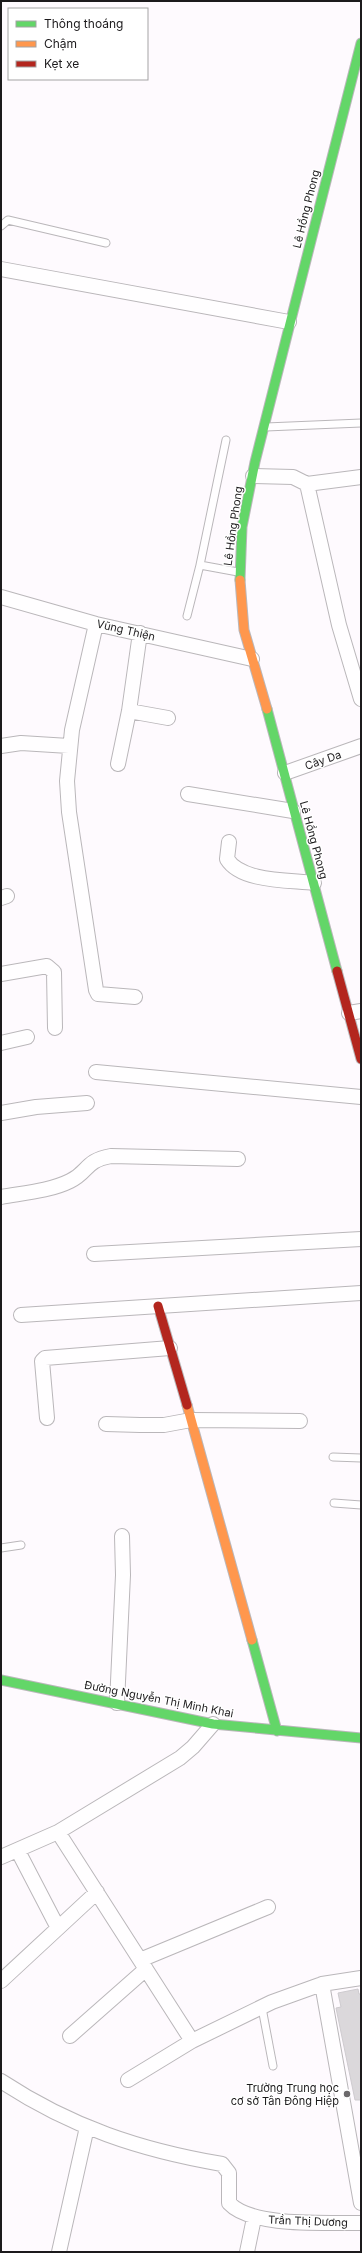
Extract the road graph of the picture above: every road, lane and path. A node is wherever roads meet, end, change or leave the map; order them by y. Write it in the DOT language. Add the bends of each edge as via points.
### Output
graph roads {
  1 [pos="361,43"];
  2 [pos="1,226"];
  3 [pos="106,243"];
  4 [pos="1,269"];
  5 [pos="289,322"];
  6 [pos="361,423"];
  7 [pos="264,427"];
  8 [pos="226,440"];
  9 [pos="252,476"];
  10 [pos="361,477"];
  11 [pos="307,484"];
  12 [pos="200,565"];
  13 [pos="238,572"];
  14 [pos="1,597"];
  15 [pos="187,616"];
  16 [pos="96,624"];
  17 [pos="140,633"];
  18 [pos="252,659"];
  19 [pos="361,700"];
  20 [pos="129,711"];
  21 [pos="168,718"];
  22 [pos="1,746"];
  23 [pos="69,746"];
  24 [pos="361,746"];
  25 [pos="118,764"];
  26 [pos="285,773"];
  27 [pos="188,794"];
  28 [pos="293,812"];
  29 [pos="229,842"];
  30 [pos="314,882"];
  31 [pos="1,974"];
  32 [pos="135,997"];
  33 [pos="355,1012"];
  34 [pos="55,1028"];
  35 [pos="27,1036"];
  36 [pos="1,1043"];
  37 [pos="361,1059"];
  38 [pos="96,1072"];
  39 [pos="361,1097"];
  40 [pos="87,1103"];
  41 [pos="1,1113"];
  42 [pos="238,1159"];
  43 [pos="1,1197"];
  44 [pos="361,1238"];
  45 [pos="94,1254"];
  46 [pos="361,1293"];
  47 [pos="158,1306"];
  48 [pos="21,1315"];
  49 [pos="170,1348"];
  50 [pos="47,1418"];
  51 [pos="191,1420"];
  52 [pos="300,1421"];
  53 [pos="106,1424"];
  54 [pos="333,1457"];
  55 [pos="361,1458"];
  56 [pos="334,1503"];
  57 [pos="361,1505"];
  58 [pos="122,1536"];
  59 [pos="21,1545"];
  60 [pos="1,1548"];
  61 [pos="1,1680"];
  62 [pos="117,1703"];
  63 [pos="213,1724"];
  64 [pos="277,1731"];
  65 [pos="361,1738"];
  66 [pos="58,1832"];
  67 [pos="18,1851"];
  68 [pos="1,1857"];
  69 [pos="97,1892"];
  70 [pos="268,1907"];
  71 [pos="58,1928"];
  72 [pos="143,1964"];
  73 [pos="361,1978"];
  74 [pos="1,1981"];
  75 [pos="322,1984"];
  76 [pos="262,2008"];
  77 [pos="70,2036"];
  78 [pos="192,2041"];
  79 [pos="273,2066"];
  80 [pos="128,2080"];
  81 [pos="2,2084"];
  82 [pos="87,2127"];
  83 [pos="361,2203"];
  84 [pos="254,2218"];
  85 [pos="361,2223"];
  86 [pos="59,2252"];
  87 [pos="247,2252"];
  1 -- 5 [label="main road, Lê Hồng Phong"];
  2 -- 3 [label="lane" via="8,220"];
  4 -- 5 [label="street"];
  5 -- 7 [label="main road, Lê Hồng Phong"];
  6 -- 7 [label="lane"];
  7 -- 9 [label="main road, Lê Hồng Phong"];
  8 -- 12 [label="lane"];
  9 -- 11 [label="street" via="293,477"];
  9 -- 13 [label="main road, Lê Hồng Phong" via="242,527"];
  10 -- 11 [label="street"];
  11 -- 19 [label="street" via="339,624"];
  12 -- 13 [label="lane"];
  12 -- 15 [label="lane"];
  13 -- 18 [label="main road, Lê Hồng Phong" via="244,630"];
  14 -- 16 [label="street, Vũng Thiện"];
  16 -- 17 [label="street, Vũng Thiện"];
  16 -- 23 [label="street"];
  17 -- 18 [label="street, Vũng Thiện"];
  17 -- 20 [label="street"];
  18 -- 26 [label="main road, Lê Hồng Phong"];
  20 -- 21 [label="street"];
  20 -- 25 [label="street"];
  22 -- 23 [label="street" via="21,743"];
  23 -- 32 [label="street" via="69,812 96,990 98,994"];
  24 -- 26 [label="street, Cây Da"];
  26 -- 28 [label="main road, Lê Hồng Phong"];
  27 -- 28 [label="street"];
  28 -- 30 [label="main road, Lê Hồng Phong"];
  29 -- 30 [label="street" via="226,859 236,870 267,878"];
  30 -- 33 [label="main road, Lê Hồng Phong"];
  31 -- 34 [label="street" via="47,966 51,969 54,972"];
  33 -- 37 [label="main road, Lê Hồng Phong"];
  35 -- 36 [label="street"];
  38 -- 39 [label="street"];
  40 -- 41 [label="street" via="36,1106"];
  42 -- 43 [label="street" via="111,1156 97,1159 72,1180 58,1186"];
  44 -- 45 [label="street"];
  46 -- 47 [label="street"];
  47 -- 48 [label="street"];
  47 -- 49 [label="main road"];
  49 -- 50 [label="street" via="45,1358 41,1370"];
  49 -- 51 [label="main road"];
  51 -- 52 [label="street"];
  51 -- 53 [label="street" via="164,1425"];
  51 -- 64 [label="main road"];
  54 -- 55 [label="lane"];
  56 -- 57 [label="lane"];
  58 -- 62 [label="street" via="123,1575"];
  59 -- 60 [label="lane"];
  61 -- 62 [label="main road, Đường Nguyễn Thị Minh Khai"];
  62 -- 63 [label="main road, Đường Nguyễn Thị Minh Khai"];
  63 -- 64 [label="main road, Đường Nguyễn Thị Minh Khai"];
  63 -- 66 [label="street" via="180,1758"];
  64 -- 65 [label="main road, Đường Nguyễn Thị Minh Khai"];
  66 -- 67 [label="street"];
  66 -- 69 [label="street"];
  67 -- 68 [label="street"];
  67 -- 71 [label="street"];
  69 -- 71 [label="street"];
  69 -- 72 [label="street"];
  70 -- 72 [label="street"];
  71 -- 74 [label="street"];
  72 -- 77 [label="street"];
  72 -- 78 [label="street"];
  73 -- 75 [label="street"];
  75 -- 76 [label="street"];
  75 -- 83 [label="street"];
  76 -- 78 [label="street"];
  76 -- 79 [label="lane"];
  78 -- 80 [label="street"];
  81 -- 82 [label="street" via="45,2108"];
  82 -- 84 [label="street, Trần Thị Dương" via="171,2155 222,2164 229,2173 229,2204 236,2211"];
  82 -- 86 [label="street"];
  84 -- 85 [label="street, Trần Thị Dương"];
  84 -- 87 [label="street"];
}
